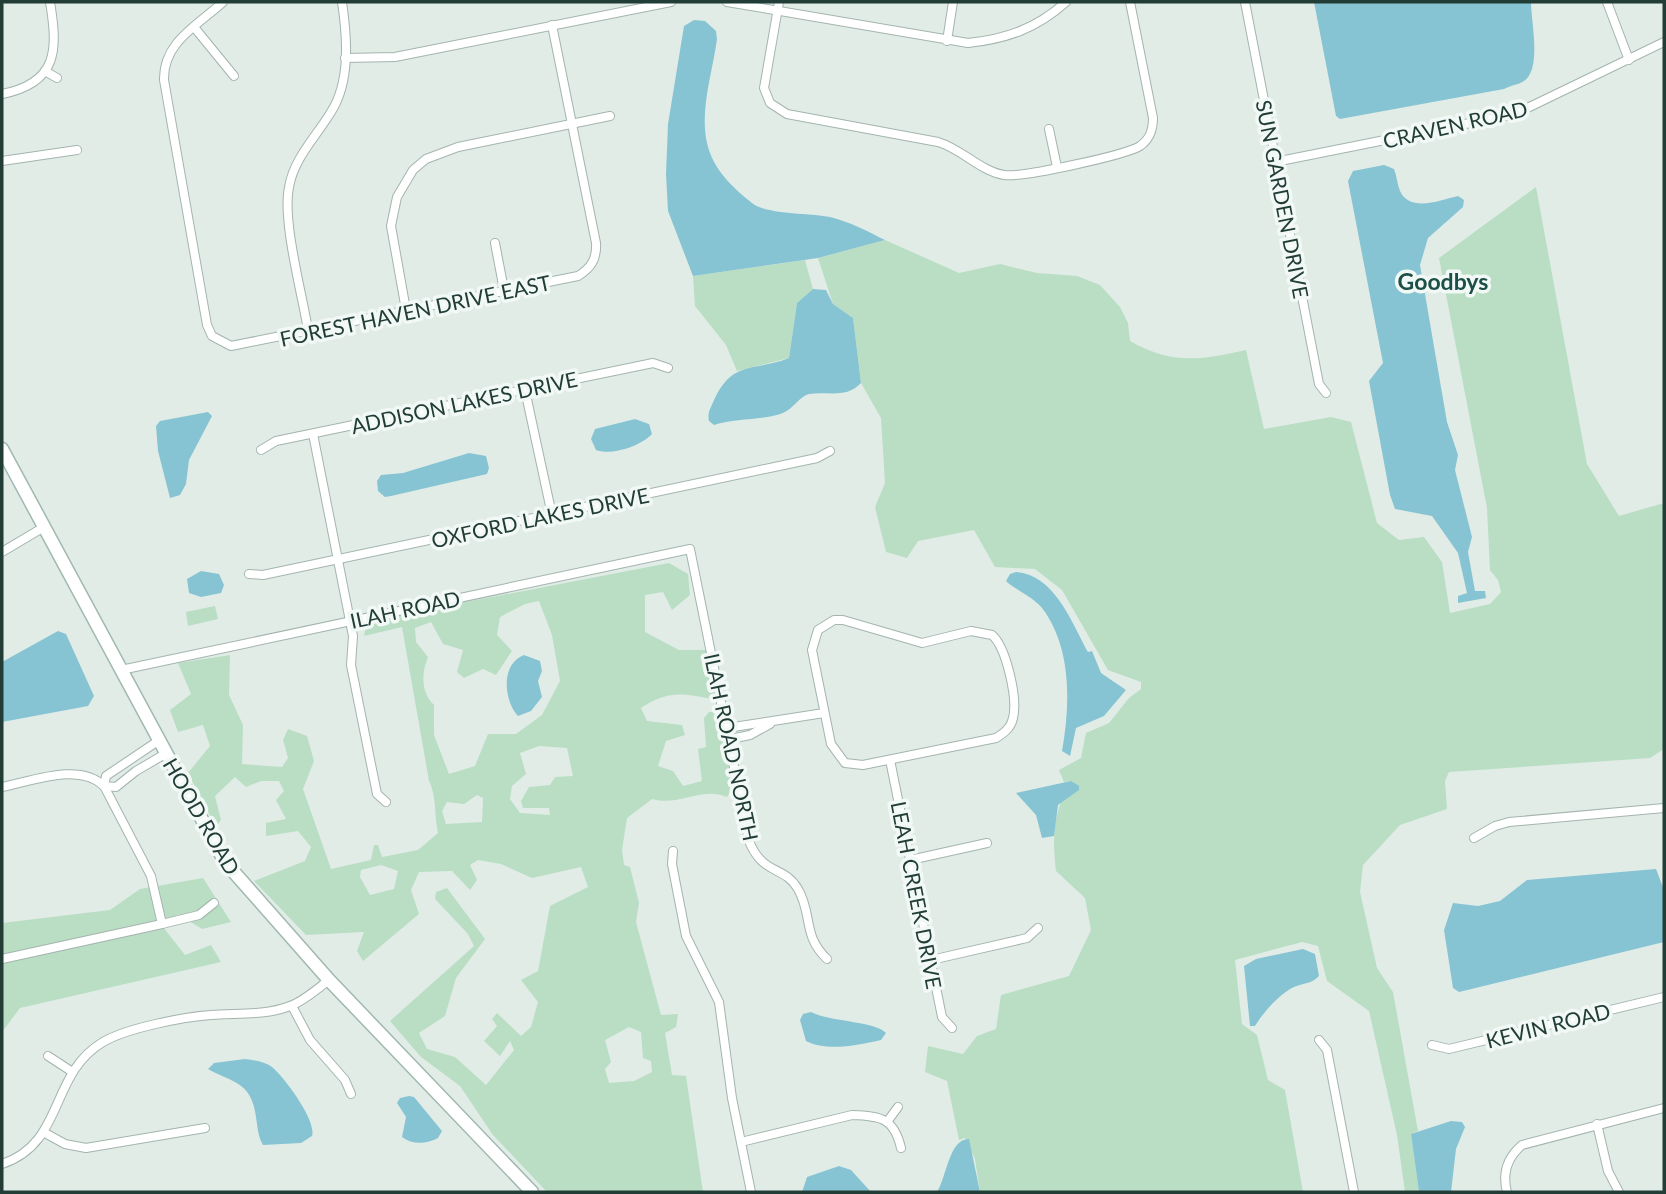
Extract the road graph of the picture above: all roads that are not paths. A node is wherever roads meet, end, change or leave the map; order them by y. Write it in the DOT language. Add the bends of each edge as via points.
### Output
graph roads {
  1 [pos="50,2"];
  2 [pos="223,2"];
  3 [pos="342,2"];
  4 [pos="671,2"];
  5 [pos="727,2"];
  6 [pos="953,2"];
  7 [pos="1066,2"];
  8 [pos="1130,2"];
  9 [pos="1245,2"];
  10 [pos="1607,2"];
  11 [pos="642,4"];
  12 [pos="779,6"];
  13 [pos="552,26"];
  14 [pos="194,27"];
  15 [pos="947,41"];
  16 [pos="1664,43"];
  17 [pos="345,58"];
  18 [pos="1629,60"];
  19 [pos="45,71"];
  20 [pos="234,76"];
  21 [pos="57,78"];
  22 [pos="2,94"];
  23 [pos="610,116"];
  24 [pos="572,123"];
  25 [pos="1049,129"];
  26 [pos="77,150"];
  27 [pos="2,162"];
  28 [pos="1275,162"];
  29 [pos="1057,167"];
  30 [pos="495,243"];
  31 [pos="504,290"];
  32 [pos="406,310"];
  33 [pos="308,330"];
  34 [pos="668,368"];
  35 [pos="526,390"];
  36 [pos="1326,393"];
  37 [pos="313,433"];
  38 [pos="2,449"];
  39 [pos="261,450"];
  40 [pos="830,452"];
  41 [pos="552,515"];
  42 [pos="44,527"];
  43 [pos="690,549"];
  44 [pos="2,552"];
  45 [pos="339,559"];
  46 [pos="249,575"];
  47 [pos="350,621"];
  48 [pos="121,670"];
  49 [pos="824,713"];
  50 [pos="770,724"];
  51 [pos="727,728"];
  52 [pos="730,739"];
  53 [pos="158,741"];
  54 [pos="165,754"];
  55 [pos="129,759"];
  56 [pos="890,760"];
  57 [pos="136,771"];
  58 [pos="104,786"];
  59 [pos="2,787"];
  60 [pos="386,802"];
  61 [pos="1664,808"];
  62 [pos="1474,838"];
  63 [pos="987,843"];
  64 [pos="673,851"];
  65 [pos="910,860"];
  66 [pos="214,903"];
  67 [pos="162,924"];
  68 [pos="1038,928"];
  69 [pos="2,959"];
  70 [pos="827,959"];
  71 [pos="931,960"];
  72 [pos="329,980"];
  73 [pos="1664,997"];
  74 [pos="292,1006"];
  75 [pos="952,1028"];
  76 [pos="1319,1040"];
  77 [pos="1432,1045"];
  78 [pos="48,1056"];
  79 [pos="71,1071"];
  80 [pos="351,1094"];
  81 [pos="898,1107"];
  82 [pos="1664,1108"];
  83 [pos="887,1122"];
  84 [pos="1597,1124"];
  85 [pos="205,1128"];
  86 [pos="45,1133"];
  87 [pos="741,1142"];
  88 [pos="901,1148"];
  89 [pos="2,1164"];
  90 [pos="532,1192"];
  91 [pos="751,1192"];
  92 [pos="1354,1192"];
  93 [pos="1507,1192"];
  94 [pos="1619,1192"];
  1 -- 19 [label="street" via="55,43"];
  2 -- 14 [label="street"];
  3 -- 17 [label="street"];
  4 -- 11 [label="street"];
  5 -- 12 [label="street"];
  6 -- 15 [label="street"];
  7 -- 15 [label="street" via="1038,24 1009,36 968,43"];
  8 -- 29 [label="street" via="1153,118 1150,134 1133,150"];
  9 -- 28 [label="street, SUN GARDEN DRIVE"];
  10 -- 18 [label="street"];
  11 -- 13 [label="street"];
  12 -- 15 [label="street"];
  12 -- 29 [label="street" via="764,88 771,103 787,114 938,142 996,173 1014,176"];
  13 -- 17 [label="street" via="395,57"];
  13 -- 24 [label="street"];
  14 -- 20 [label="street"];
  14 -- 33 [label="street, FOREST HAVEN DRIVE EAST" via="170,51 164,80 207,326 212,336 226,345 271,341"];
  16 -- 18 [label="street, CRAVEN ROAD"];
  17 -- 33 [label="street" via="333,110 299,158 289,187 288,211"];
  18 -- 28 [label="street, CRAVEN ROAD" via="1515,114"];
  19 -- 21 [label="street"];
  19 -- 22 [label="street" via="29,86"];
  23 -- 24 [label="street"];
  24 -- 31 [label="street, FOREST HAVEN DRIVE EAST" via="596,243 595,258 578,276"];
  24 -- 32 [label="street" via="450,149 413,170 397,197 391,226"];
  25 -- 29 [label="street"];
  26 -- 27 [label="street"];
  28 -- 36 [label="street, SUN GARDEN DRIVE" via="1318,384"];
  30 -- 31 [label="street"];
  31 -- 32 [label="street, FOREST HAVEN DRIVE EAST"];
  32 -- 33 [label="street, FOREST HAVEN DRIVE EAST"];
  34 -- 35 [label="street, ADDISON LAKES DRIVE" via="653,363"];
  35 -- 37 [label="street, ADDISON LAKES DRIVE"];
  35 -- 41 [label="street"];
  37 -- 39 [label="street, ADDISON LAKES DRIVE" via="276,441"];
  37 -- 45 [label="street"];
  38 -- 42 [label="street, HOOD ROAD"];
  40 -- 41 [label="street, OXFORD LAKES DRIVE"];
  41 -- 45 [label="street, OXFORD LAKES DRIVE"];
  42 -- 44 [label="street"];
  42 -- 48 [label="street, HOOD ROAD"];
  43 -- 47 [label="street, ILAH ROAD"];
  43 -- 51 [label="street, ILAH ROAD NORTH"];
  45 -- 46 [label="street, OXFORD LAKES DRIVE"];
  45 -- 47 [label="street"];
  47 -- 48 [label="street, ILAH ROAD"];
  47 -- 60 [label="street" via="351,666 377,794"];
  48 -- 53 [label="street, HOOD ROAD"];
  49 -- 50 [label="street"];
  49 -- 56 [label="street" via="834,751 845,763"];
  49 -- 56 [label="street" via="812,650 818,630 834,620 922,643 982,631 992,635 1004,651 1013,717 1005,732 996,738"];
  50 -- 51 [label="street"];
  50 -- 52 [label="street"];
  51 -- 52 [label="street, ILAH ROAD NORTH"];
  52 -- 70 [label="street, ILAH ROAD NORTH" via="755,856 799,890 810,939"];
  53 -- 54 [label="street, HOOD ROAD"];
  53 -- 55 [label="street"];
  54 -- 57 [label="street"];
  54 -- 72 [label="street, HOOD ROAD" via="233,872"];
  55 -- 57 [label="street"];
  55 -- 58 [label="street" via="106,776"];
  56 -- 65 [label="street, LEAH CREEK DRIVE"];
  57 -- 58 [label="street" via="116,787"];
  58 -- 59 [label="street" via="97,779 72,774"];
  58 -- 67 [label="street" via="151,876"];
  61 -- 62 [label="street" via="1509,822"];
  63 -- 65 [label="street"];
  64 -- 87 [label="street" via="671,864 686,936 719,1002"];
  65 -- 71 [label="street, LEAH CREEK DRIVE"];
  66 -- 67 [label="street" via="199,915"];
  67 -- 69 [label="street"];
  68 -- 71 [label="street" via="1027,938"];
  71 -- 75 [label="street, LEAH CREEK DRIVE" via="942,1017"];
  72 -- 74 [label="street"];
  72 -- 90 [label="street, HOOD ROAD"];
  73 -- 77 [label="street, KEVIN ROAD" via="1449,1049"];
  74 -- 79 [label="street" via="262,1013 207,1015 121,1034 89,1052"];
  74 -- 80 [label="street" via="310,1040 345,1080"];
  76 -- 92 [label="street" via="1327,1050"];
  78 -- 79 [label="street"];
  79 -- 86 [label="street"];
  81 -- 83 [label="street"];
  82 -- 84 [label="street"];
  83 -- 87 [label="street" via="852,1115"];
  83 -- 88 [label="street" via="897,1130"];
  84 -- 93 [label="street" via="1522,1145 1506,1169"];
  84 -- 94 [label="street" via="1608,1171"];
  85 -- 86 [label="street" via="86,1148"];
  86 -- 89 [label="street" via="20,1156"];
  87 -- 91 [label="street"];
}
